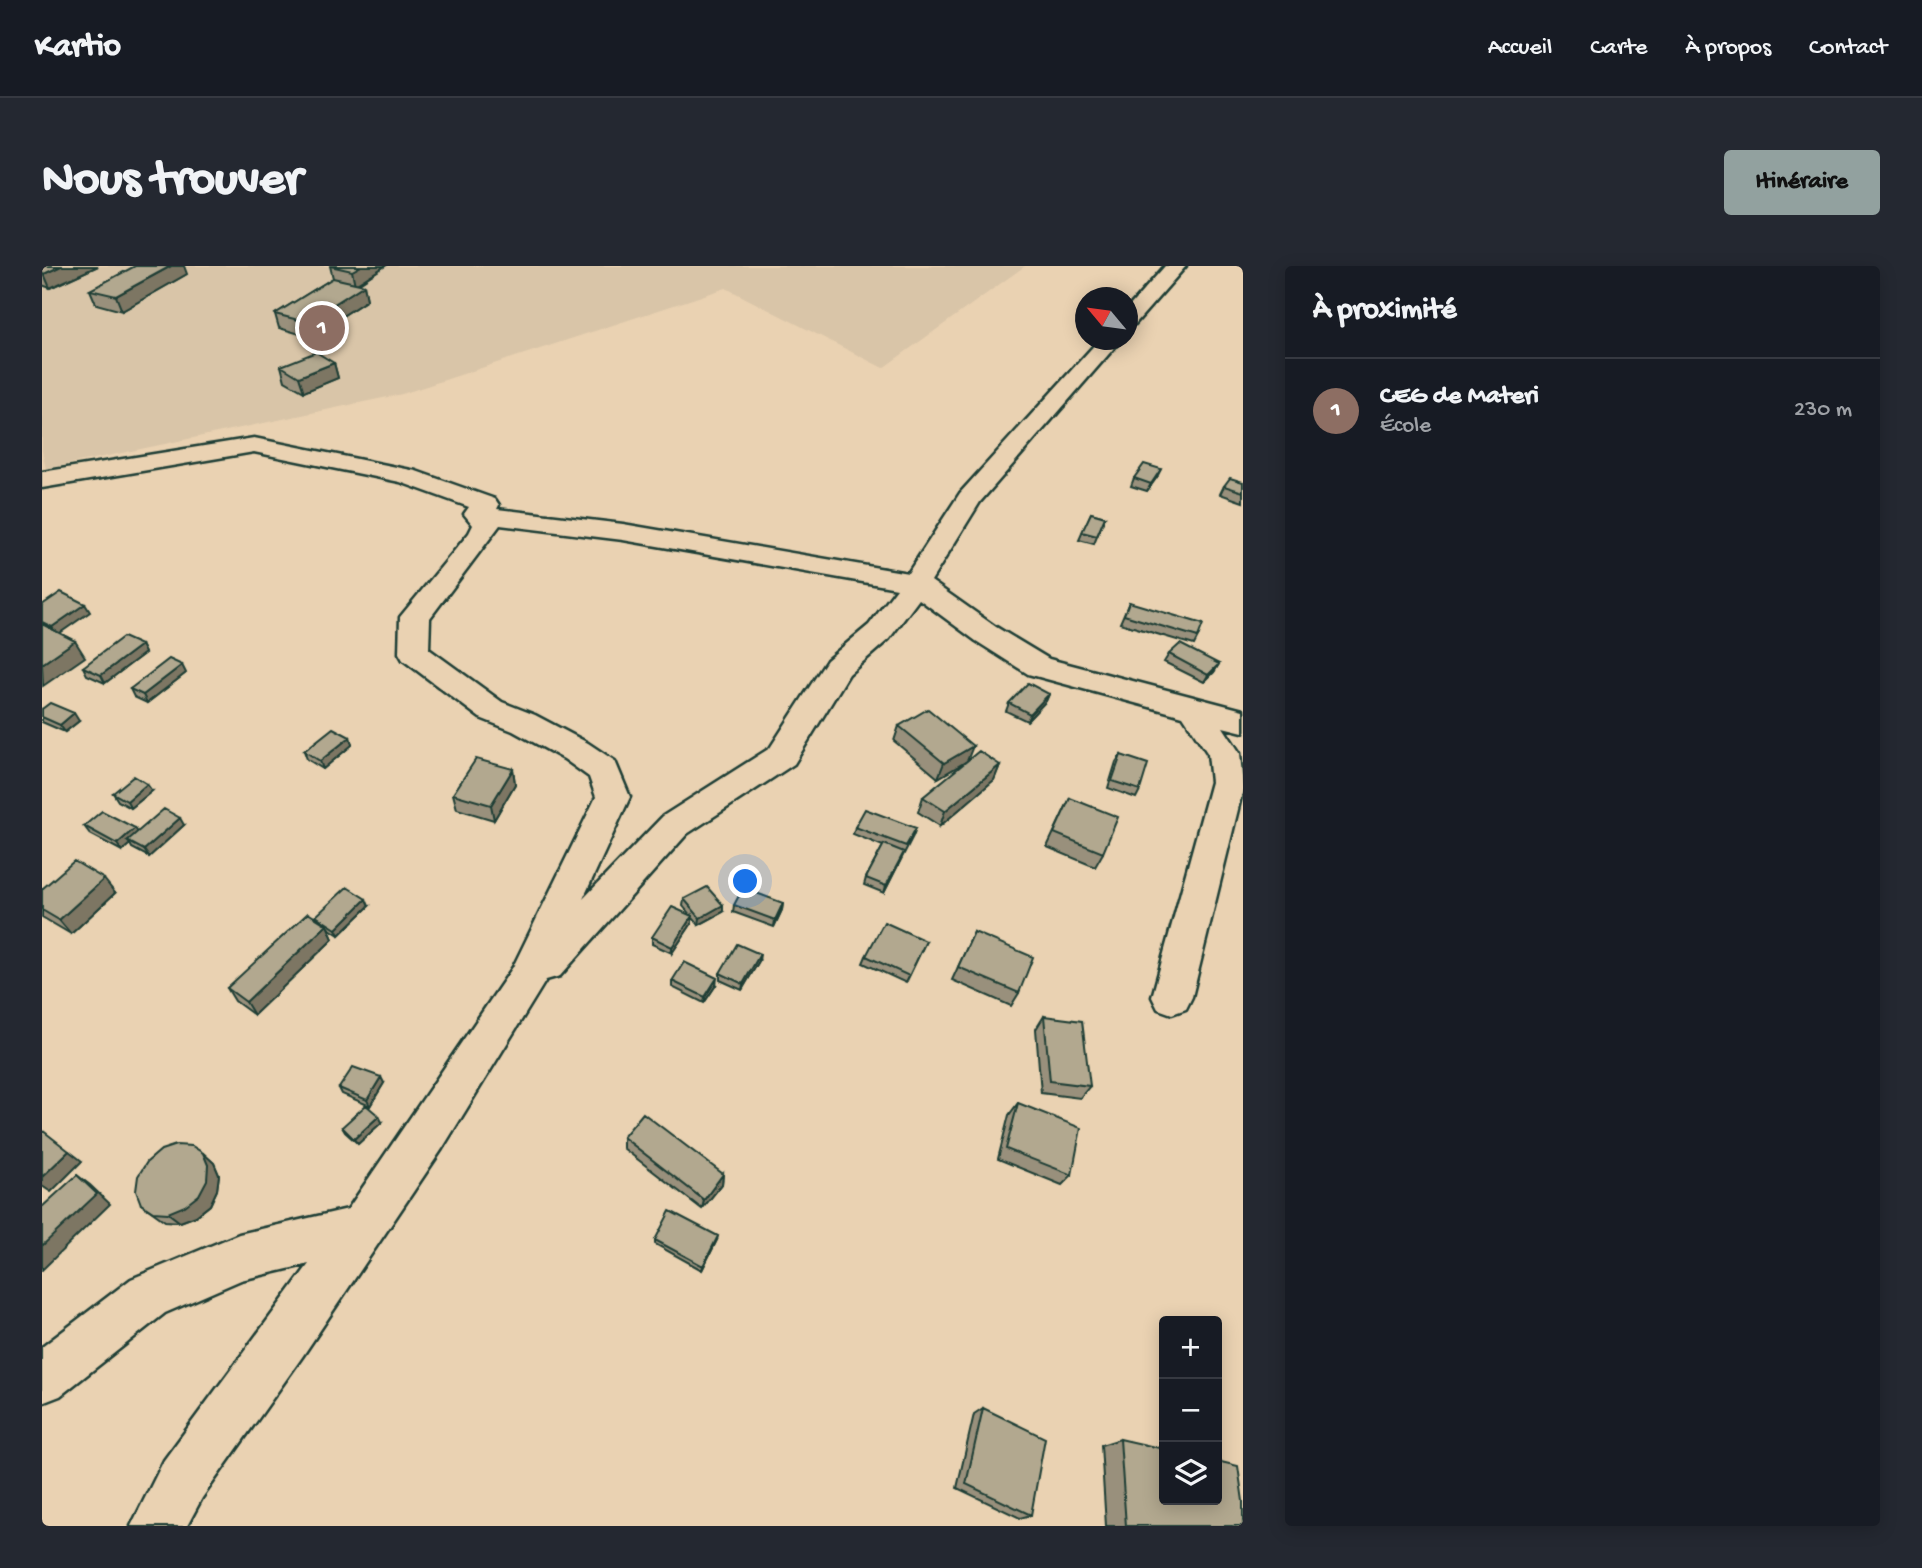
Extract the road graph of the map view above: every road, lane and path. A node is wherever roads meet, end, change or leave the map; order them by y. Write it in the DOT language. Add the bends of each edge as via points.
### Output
graph roads {
  1 [pos="1176,266"];
  2 [pos="1138,309"];
  3 [pos="1101,350"];
  4 [pos="42,480"];
  5 [pos="477,514"];
  6 [pos="916,583"];
  7 [pos="1194,708"];
  8 [pos="1243,721"];
  9 [pos="527,979"];
  10 [pos="1172,997"];
  11 [pos="361,1229"];
  12 [pos="42,1378"];
  13 [pos="158,1526"];
  1 -- 2 [label="street"];
  3 -- 6 [label="street" via="969,498"];
  4 -- 5 [label="street" via="254,445 407,476 486,505"];
  5 -- 6 [label="street" via="623,532"];
  5 -- 9 [label="street" via="487,524 481,536 415,617 414,653 491,710 524,723 603,770 613,797"];
  6 -- 7 [label="street" via="1039,667"];
  6 -- 9 [label="street" via="879,632 838,667 782,756 676,825 529,982"];
  7 -- 8 [label="street"];
  7 -- 10 [label="street" via="1224,753 1228,782"];
  9 -- 11 [label="street"];
  11 -- 12 [label="street" via="239,1257 148,1296"];
  11 -- 13 [label="street" via="183,1479"];
}
